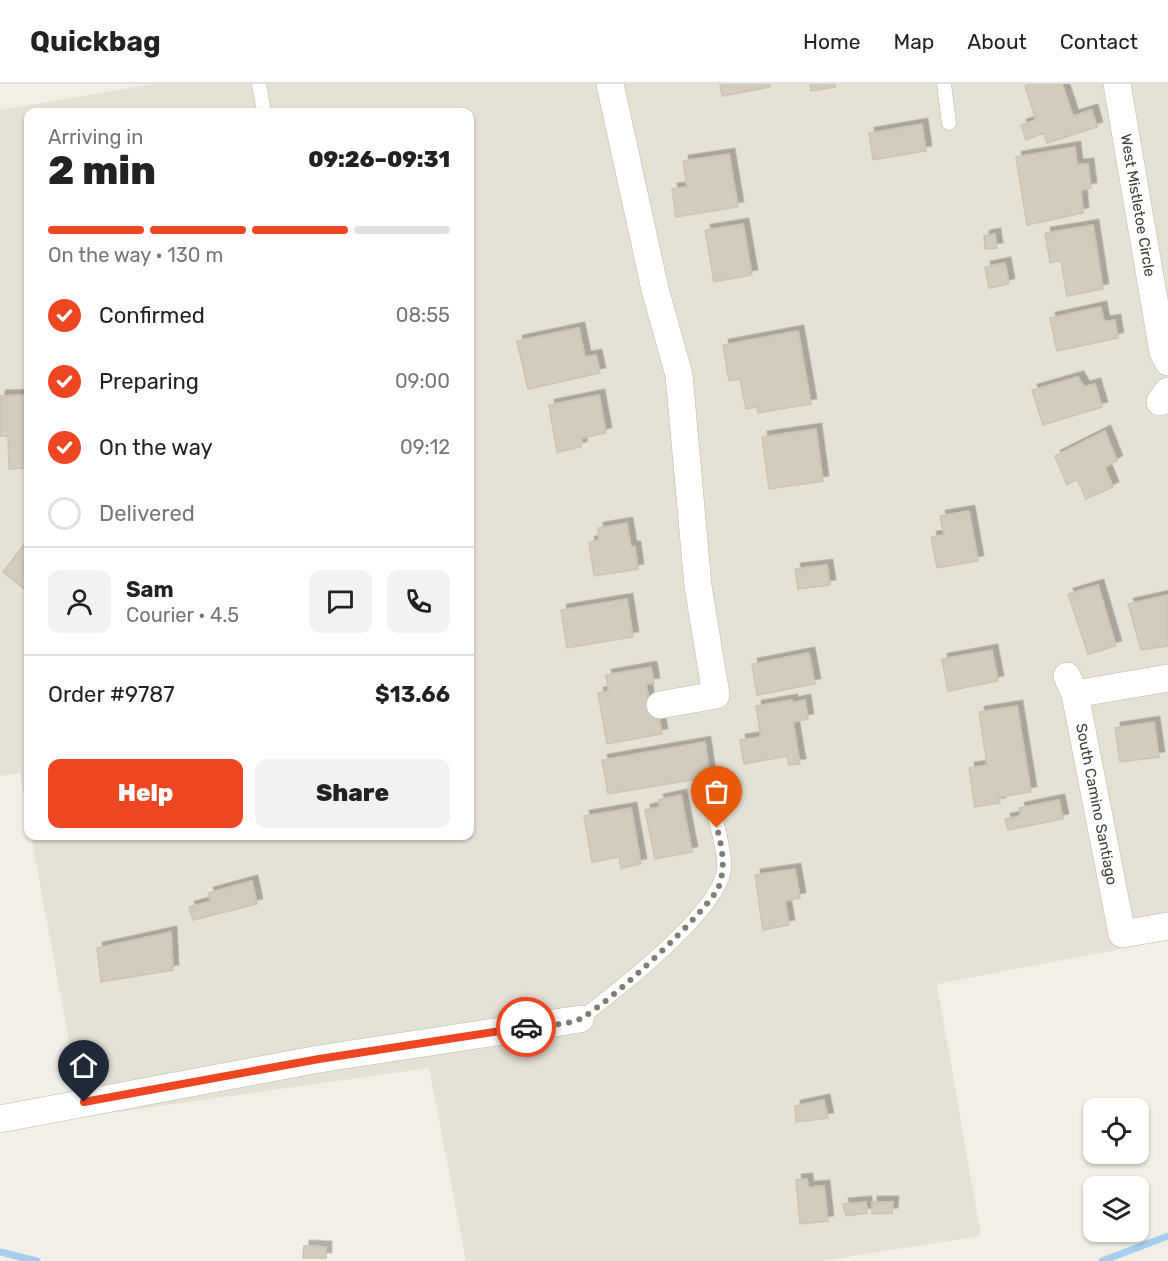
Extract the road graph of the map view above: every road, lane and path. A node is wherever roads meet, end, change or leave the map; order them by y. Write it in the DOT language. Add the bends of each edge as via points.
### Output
graph roads {
  1 [pos="259,84"];
  2 [pos="610,84"];
  3 [pos="944,84"];
  4 [pos="1118,84"];
  5 [pos="263,108"];
  6 [pos="949,123"];
  7 [pos="1168,362"];
  8 [pos="1168,678"];
  9 [pos="660,705"];
  10 [pos="713,809"];
  11 [pos="1168,926"];
  12 [pos="580,1019"];
  13 [pos="0,1119"];
  1 -- 5 [label="lane"];
  2 -- 9 [label="street" via="655,289 679,375 698,586 716,696"];
  3 -- 6 [label="lane"];
  4 -- 7 [label="street, West Mistletoe Circle" via="1163,352"];
  8 -- 11 [label="street, South Camino Santiago" via="1071,685 1122,934"];
  10 -- 12 [label="lane" via="724,869 718,889 640,974"];
  12 -- 13 [label="street" via="319,1059"];
}
